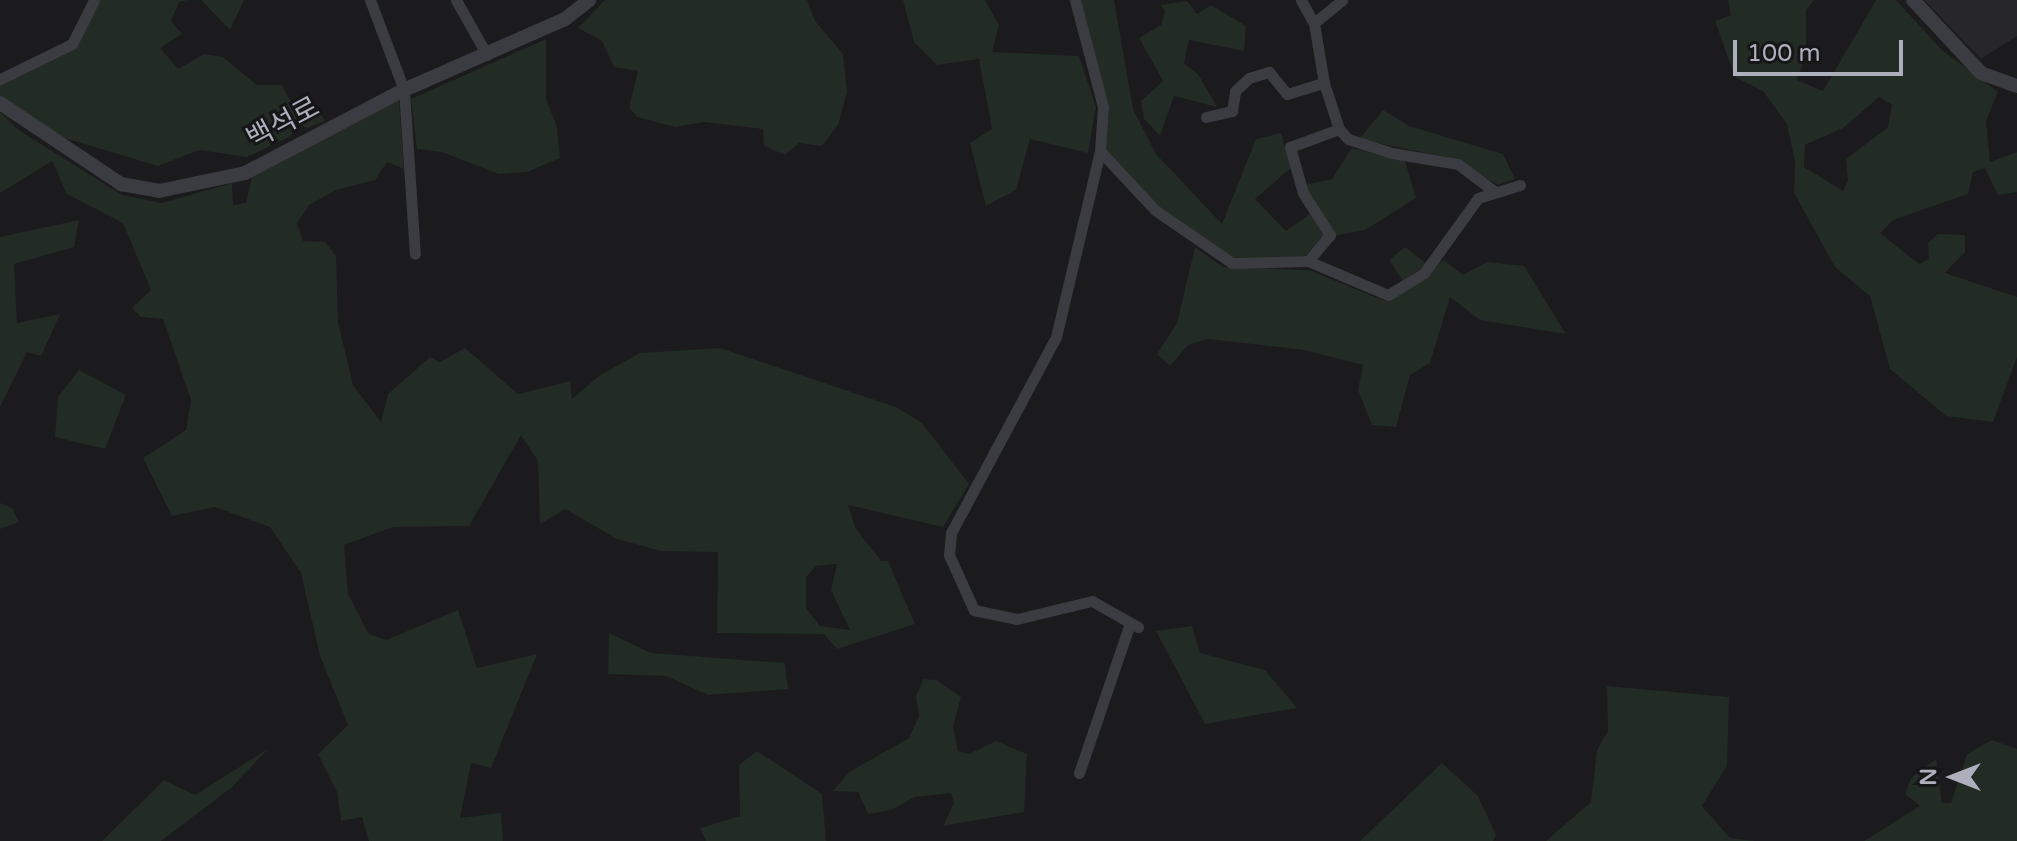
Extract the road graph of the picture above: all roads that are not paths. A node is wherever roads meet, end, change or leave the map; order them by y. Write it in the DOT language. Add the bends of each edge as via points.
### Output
graph roads {
  1 [pos="94,0"];
  2 [pos="370,0"];
  3 [pos="456,0"];
  4 [pos="589,0"];
  5 [pos="1075,0"];
  6 [pos="1301,0"];
  7 [pos="1342,0"];
  8 [pos="1913,0"];
  9 [pos="1314,23"];
  10 [pos="487,55"];
  11 [pos="0,79"];
  12 [pos="1324,83"];
  13 [pos="2017,86"];
  14 [pos="404,90"];
  15 [pos="0,103"];
  16 [pos="1206,117"];
  17 [pos="1339,129"];
  18 [pos="1100,151"];
  19 [pos="1520,185"];
  20 [pos="1495,192"];
  21 [pos="415,254"];
  22 [pos="1308,261"];
  23 [pos="1079,773"];
  1 -- 11 [label="street" via="72,44"];
  2 -- 14 [label="street"];
  3 -- 10 [label="street"];
  4 -- 10 [label="street, 백석로" via="565,19"];
  5 -- 18 [label="street" via="1103,107"];
  6 -- 9 [label="street"];
  7 -- 9 [label="street"];
  8 -- 13 [label="street" via="1981,73"];
  9 -- 12 [label="street"];
  10 -- 14 [label="street, 백석로"];
  12 -- 16 [label="street" via="1287,94 1269,72 1249,78 1235,91 1232,111"];
  12 -- 17 [label="street"];
  14 -- 15 [label="street, 백석로" via="245,173 159,191 121,184"];
  14 -- 21 [label="street"];
  17 -- 20 [label="street" via="1348,139 1392,153 1458,164"];
  17 -- 22 [label="street" via="1290,147 1303,193 1330,235"];
  18 -- 22 [label="street" via="1155,210 1232,263"];
  18 -- 23 [label="street" via="1056,337 951,533 949,555 974,610 1017,619 1092,601 1134,625"];
  19 -- 20 [label="street"];
  20 -- 22 [label="street" via="1478,198 1424,273 1388,295"];
}
